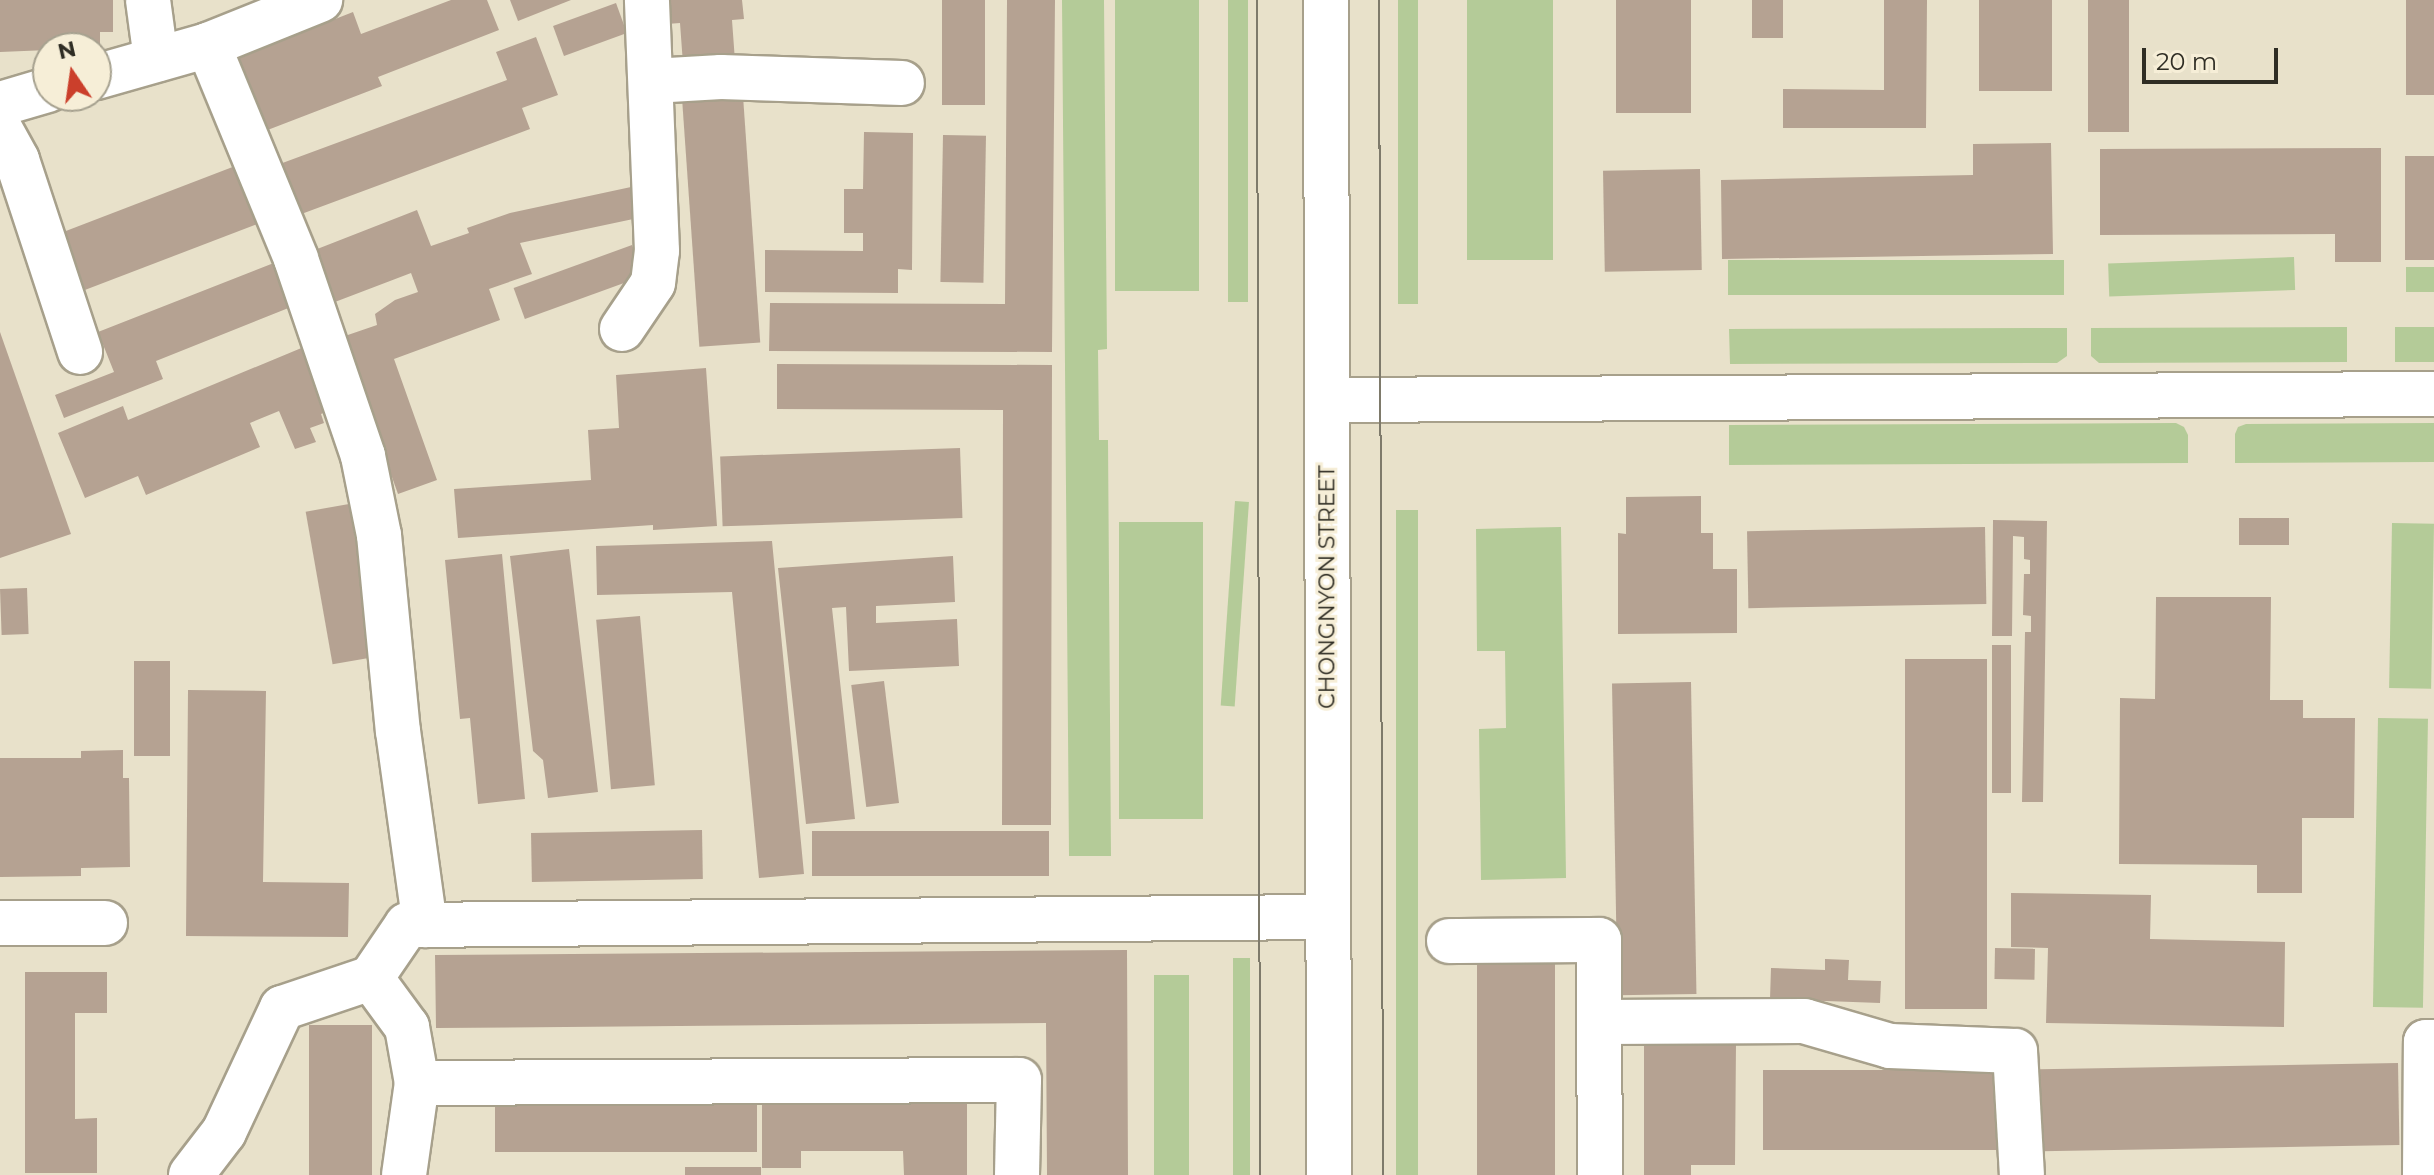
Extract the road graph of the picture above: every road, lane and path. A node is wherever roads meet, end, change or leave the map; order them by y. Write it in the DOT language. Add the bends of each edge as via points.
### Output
graph roads {
  1 [pos="148,0"];
  2 [pos="320,0"];
  3 [pos="647,0"];
  4 [pos="1326,0"];
  5 [pos="208,45"];
  6 [pos="156,59"];
  7 [pos="112,72"];
  8 [pos="652,81"];
  9 [pos="902,83"];
  10 [pos="32,95"];
  11 [pos="0,104"];
  12 [pos="0,129"];
  13 [pos="622,329"];
  14 [pos="80,352"];
  15 [pos="2434,394"];
  16 [pos="1327,400"];
  17 [pos="1328,917"];
  18 [pos="0,923"];
  19 [pos="105,923"];
  20 [pos="425,925"];
  21 [pos="1449,941"];
  22 [pos="371,978"];
  23 [pos="1599,1022"];
  24 [pos="2434,1042"];
  25 [pos="417,1083"];
  26 [pos="191,1175"];
  27 [pos="404,1175"];
  28 [pos="1017,1175"];
  29 [pos="1329,1175"];
  30 [pos="1600,1175"];
  31 [pos="2022,1175"];
  32 [pos="2425,1175"];
  1 -- 6 [label="street"];
  2 -- 5 [label="street"];
  3 -- 8 [label="street"];
  4 -- 16 [label="street, CHONGNYON STREET"];
  5 -- 6 [label="street"];
  5 -- 20 [label="street" via="296,259 363,456 379,535 398,731"];
  6 -- 7 [label="street"];
  8 -- 9 [label="street" via="721,77"];
  8 -- 13 [label="street" via="657,251 653,283"];
  10 -- 11 [label="street"];
  12 -- 14 [label="street" via="17,160"];
  15 -- 16 [label="street"];
  16 -- 17 [label="street, CHONGNYON STREET"];
  17 -- 20 [label="street"];
  17 -- 29 [label="street, CHONGNYON STREET"];
  18 -- 19 [label="street"];
  20 -- 22 [label="street" via="407,925"];
  21 -- 23 [label="street" via="1599,940"];
  22 -- 25 [label="street" via="407,1027"];
  22 -- 26 [label="street" via="282,1008 224,1132"];
  23 -- 30 [label="street"];
  23 -- 31 [label="street" via="1804,1021 1890,1046 2015,1051"];
  24 -- 32 [label="street" via="2426,1042"];
  25 -- 27 [label="street"];
  25 -- 28 [label="street" via="1019,1080"];
}
